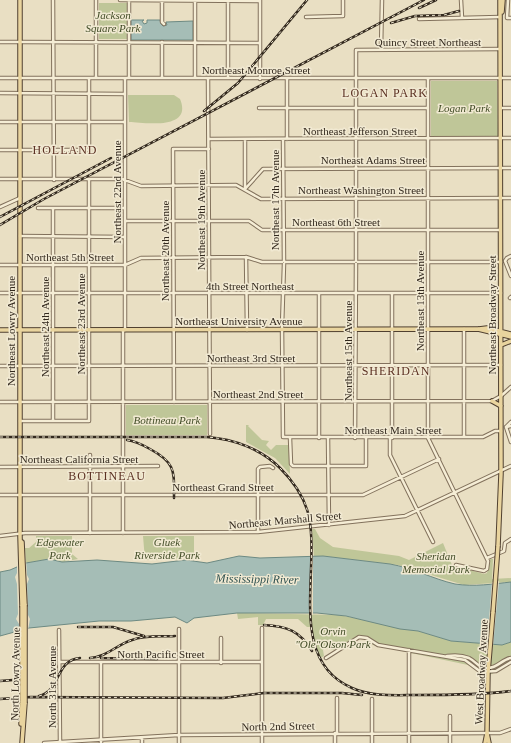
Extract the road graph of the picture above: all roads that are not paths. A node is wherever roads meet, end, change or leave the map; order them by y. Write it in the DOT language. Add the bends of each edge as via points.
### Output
graph roads {
  1 [pos="20,0"];
  2 [pos="53,0"];
  3 [pos="96,0"];
  4 [pos="120,0"];
  5 [pos="129,0"];
  6 [pos="162,0"];
  7 [pos="195,0"];
  8 [pos="228,0"];
  9 [pos="260,0"];
  10 [pos="343,0"];
  11 [pos="382,0"];
  12 [pos="462,0"];
  13 [pos="500,0"];
  14 [pos="503,0"];
  15 [pos="508,0"];
  16 [pos="306,17"];
  17 [pos="501,17"];
  18 [pos="462,18"];
  19 [pos="509,18"];
  20 [pos="419,19"];
  21 [pos="164,24"];
  22 [pos="0,42"];
  23 [pos="20,42"];
  24 [pos="53,42"];
  25 [pos="96,42"];
  26 [pos="129,42"];
  27 [pos="162,42"];
  28 [pos="195,42"];
  29 [pos="228,42"];
  30 [pos="260,43"];
  31 [pos="356,50"];
  32 [pos="381,50"];
  33 [pos="501,50"];
  34 [pos="0,78"];
  35 [pos="20,78"];
  36 [pos="54,78"];
  37 [pos="89,78"];
  38 [pos="96,78"];
  39 [pos="129,78"];
  40 [pos="162,78"];
  41 [pos="195,78"];
  42 [pos="208,78"];
  43 [pos="228,78"];
  44 [pos="428,78"];
  45 [pos="501,78"];
  46 [pos="511,78"];
  47 [pos="125,79"];
  48 [pos="260,79"];
  49 [pos="287,79"];
  50 [pos="356,79"];
  51 [pos="0,94"];
  52 [pos="20,94"];
  53 [pos="53,94"];
  54 [pos="89,94"];
  55 [pos="125,94"];
  56 [pos="259,108"];
  57 [pos="428,108"];
  58 [pos="501,108"];
  59 [pos="511,108"];
  60 [pos="287,109"];
  61 [pos="356,109"];
  62 [pos="0,122"];
  63 [pos="20,122"];
  64 [pos="53,122"];
  65 [pos="89,122"];
  66 [pos="125,122"];
  67 [pos="356,138"];
  68 [pos="428,138"];
  69 [pos="501,138"];
  70 [pos="511,138"];
  71 [pos="209,139"];
  72 [pos="245,139"];
  73 [pos="283,139"];
  74 [pos="288,139"];
  75 [pos="209,149"];
  76 [pos="0,150"];
  77 [pos="20,150"];
  78 [pos="53,151"];
  79 [pos="284,168"];
  80 [pos="356,168"];
  81 [pos="501,168"];
  82 [pos="511,168"];
  83 [pos="428,169"];
  84 [pos="0,179"];
  85 [pos="20,179"];
  86 [pos="89,179"];
  87 [pos="54,180"];
  88 [pos="125,181"];
  89 [pos="173,185"];
  90 [pos="209,185"];
  91 [pos="245,189"];
  92 [pos="20,198"];
  93 [pos="428,198"];
  94 [pos="501,198"];
  95 [pos="511,198"];
  96 [pos="284,199"];
  97 [pos="356,199"];
  98 [pos="0,207"];
  99 [pos="38,208"];
  100 [pos="53,208"];
  101 [pos="89,208"];
  102 [pos="125,208"];
  103 [pos="126,221"];
  104 [pos="173,221"];
  105 [pos="210,221"];
  106 [pos="284,230"];
  107 [pos="428,230"];
  108 [pos="501,230"];
  109 [pos="356,231"];
  110 [pos="20,236"];
  111 [pos="53,236"];
  112 [pos="90,236"];
  113 [pos="126,237"];
  114 [pos="511,256"];
  115 [pos="210,257"];
  116 [pos="246,257"];
  117 [pos="173,258"];
  118 [pos="284,262"];
  119 [pos="356,262"];
  120 [pos="428,262"];
  121 [pos="503,262"];
  122 [pos="20,264"];
  123 [pos="0,265"];
  124 [pos="53,265"];
  125 [pos="90,265"];
  126 [pos="125,265"];
  127 [pos="511,276"];
  128 [pos="20,293"];
  129 [pos="53,293"];
  130 [pos="392,293"];
  131 [pos="428,293"];
  132 [pos="501,293"];
  133 [pos="0,294"];
  134 [pos="89,294"];
  135 [pos="125,294"];
  136 [pos="173,294"];
  137 [pos="210,294"];
  138 [pos="247,294"];
  139 [pos="283,294"];
  140 [pos="318,294"];
  141 [pos="356,294"];
  142 [pos="428,329"];
  143 [pos="464,329"];
  144 [pos="0,330"];
  145 [pos="20,330"];
  146 [pos="53,330"];
  147 [pos="89,330"];
  148 [pos="124,330"];
  149 [pos="174,330"];
  150 [pos="210,330"];
  151 [pos="246,330"];
  152 [pos="282,330"];
  153 [pos="318,330"];
  154 [pos="356,330"];
  155 [pos="392,330"];
  156 [pos="501,333"];
  157 [pos="511,334"];
  158 [pos="511,337"];
  159 [pos="511,341"];
  160 [pos="501,345"];
  161 [pos="356,365"];
  162 [pos="428,365"];
  163 [pos="464,365"];
  164 [pos="501,365"];
  165 [pos="0,366"];
  166 [pos="20,366"];
  167 [pos="53,366"];
  168 [pos="89,366"];
  169 [pos="123,366"];
  170 [pos="174,366"];
  171 [pos="210,366"];
  172 [pos="282,366"];
  173 [pos="319,366"];
  174 [pos="392,366"];
  175 [pos="511,387"];
  176 [pos="501,396"];
  177 [pos="492,401"];
  178 [pos="0,402"];
  179 [pos="20,402"];
  180 [pos="53,402"];
  181 [pos="89,402"];
  182 [pos="123,402"];
  183 [pos="174,402"];
  184 [pos="210,402"];
  185 [pos="282,402"];
  186 [pos="319,402"];
  187 [pos="356,402"];
  188 [pos="392,402"];
  189 [pos="428,402"];
  190 [pos="464,402"];
  191 [pos="501,406"];
  192 [pos="20,421"];
  193 [pos="53,422"];
  194 [pos="511,422"];
  195 [pos="511,426"];
  196 [pos="506,427"];
  197 [pos="501,431"];
  198 [pos="210,434"];
  199 [pos="283,437"];
  200 [pos="290,438"];
  201 [pos="319,438"];
  202 [pos="328,438"];
  203 [pos="355,438"];
  204 [pos="366,438"];
  205 [pos="391,438"];
  206 [pos="428,438"];
  207 [pos="464,438"];
  208 [pos="511,442"];
  209 [pos="90,456"];
  210 [pos="438,459"];
  211 [pos="20,466"];
  212 [pos="123,466"];
  213 [pos="158,466"];
  214 [pos="328,466"];
  215 [pos="511,466"];
  216 [pos="0,467"];
  217 [pos="90,467"];
  218 [pos="273,468"];
  219 [pos="501,470"];
  220 [pos="401,477"];
  221 [pos="455,493"];
  222 [pos="20,495"];
  223 [pos="90,495"];
  224 [pos="123,495"];
  225 [pos="258,495"];
  226 [pos="328,495"];
  227 [pos="0,496"];
  228 [pos="417,511"];
  229 [pos="329,525"];
  230 [pos="258,532"];
  231 [pos="90,533"];
  232 [pos="123,533"];
  233 [pos="20,534"];
  234 [pos="0,536"];
  235 [pos="511,540"];
  236 [pos="433,542"];
  237 [pos="487,558"];
  238 [pos="456,565"];
  239 [pos="23,605"];
  240 [pos="493,612"];
  241 [pos="262,628"];
  242 [pos="60,630"];
  243 [pos="179,630"];
  244 [pos="221,638"];
  245 [pos="409,650"];
  246 [pos="326,658"];
  247 [pos="511,658"];
  248 [pos="60,662"];
  249 [pos="101,662"];
  250 [pos="178,662"];
  251 [pos="221,662"];
  252 [pos="262,662"];
  253 [pos="511,662"];
  254 [pos="488,670"];
  255 [pos="337,698"];
  256 [pos="372,699"];
  257 [pos="450,716"];
  258 [pos="511,729"];
  259 [pos="336,733"];
  260 [pos="372,733"];
  261 [pos="409,733"];
  262 [pos="450,733"];
  263 [pos="487,733"];
  264 [pos="262,734"];
  265 [pos="179,735"];
  266 [pos="142,738"];
  267 [pos="101,741"];
  268 [pos="60,742"];
  269 [pos="22,743"];
  270 [pos="44,743"];
  271 [pos="142,743"];
  272 [pos="179,743"];
  273 [pos="262,743"];
  274 [pos="336,743"];
  275 [pos="372,743"];
  276 [pos="409,743"];
  277 [pos="450,743"];
  278 [pos="486,743"];
  279 [pos="489,743"];
  1 -- 23 [label="main road, Northeast Lowry Avenue"];
  2 -- 24 [label="street"];
  3 -- 25 [label="street"];
  4 -- 5 [label="street"];
  5 -- 6 [label="street"];
  5 -- 26 [label="street"];
  6 -- 7 [label="street"];
  6 -- 21 [label="street"];
  7 -- 8 [label="street"];
  7 -- 28 [label="street"];
  8 -- 9 [label="street"];
  8 -- 29 [label="street"];
  9 -- 30 [label="street"];
  10 -- 16 [label="street" via="343,16"];
  11 -- 32 [label="street"];
  12 -- 18 [label="street"];
  13 -- 17 [label="main road, Northeast Broadway Street"];
  14 -- 17 [label="main road, Northeast Broadway Street"];
  15 -- 19 [label="street"];
  17 -- 18 [label="street"];
  17 -- 33 [label="main road, Northeast Broadway Street"];
  18 -- 20 [label="street"];
  22 -- 23 [label="street"];
  23 -- 24 [label="street"];
  23 -- 35 [label="main road, Northeast Lowry Avenue"];
  24 -- 25 [label="street"];
  24 -- 36 [label="street"];
  25 -- 26 [label="street"];
  25 -- 38 [label="street"];
  26 -- 27 [label="street"];
  26 -- 39 [label="street"];
  27 -- 28 [label="street"];
  27 -- 40 [label="street"];
  28 -- 29 [label="street"];
  28 -- 41 [label="street"];
  29 -- 30 [label="street"];
  29 -- 43 [label="street"];
  30 -- 48 [label="street"];
  31 -- 32 [label="street, Quincy Street Northeast"];
  31 -- 50 [label="street, Northeast 15th Avenue"];
  32 -- 33 [label="street, Quincy Street Northeast"];
  33 -- 45 [label="main road, Northeast Broadway Street"];
  34 -- 35 [label="street, Northeast Monroe Street"];
  35 -- 36 [label="street, Northeast Monroe Street"];
  35 -- 52 [label="main road, Northeast Lowry Avenue"];
  36 -- 37 [label="street, Northeast Monroe Street"];
  36 -- 53 [label="street"];
  37 -- 38 [label="street, Northeast Monroe Street"];
  37 -- 54 [label="street"];
  38 -- 47 [label="street, Northeast Monroe Street"];
  39 -- 40 [label="street, Northeast Monroe Street"];
  39 -- 47 [label="street, Northeast Monroe Street"];
  40 -- 41 [label="street, Northeast Monroe Street"];
  41 -- 42 [label="street, Northeast Monroe Street"];
  42 -- 43 [label="street, Northeast Monroe Street"];
  42 -- 71 [label="street, Northeast 19th Avenue"];
  43 -- 48 [label="street, Northeast Monroe Street"];
  44 -- 45 [label="street, Northeast Monroe Street"];
  44 -- 50 [label="street, Northeast Monroe Street"];
  44 -- 57 [label="street, Northeast 13th Avenue"];
  45 -- 46 [label="street, Northeast Monroe Street"];
  45 -- 58 [label="main road, Northeast Broadway Street"];
  47 -- 55 [label="street, Northeast 22nd Avenue"];
  48 -- 49 [label="street, Northeast Monroe Street"];
  49 -- 50 [label="street, Northeast Monroe Street"];
  49 -- 60 [label="street"];
  50 -- 61 [label="street, Northeast 15th Avenue"];
  51 -- 52 [label="street"];
  52 -- 53 [label="street"];
  52 -- 63 [label="main road, Northeast Lowry Avenue"];
  53 -- 54 [label="street"];
  53 -- 64 [label="street"];
  54 -- 55 [label="street"];
  54 -- 65 [label="street"];
  55 -- 66 [label="street, Northeast 22nd Avenue"];
  56 -- 60 [label="street"];
  57 -- 61 [label="street"];
  57 -- 68 [label="street, Northeast 13th Avenue"];
  58 -- 59 [label="street"];
  58 -- 69 [label="main road, Northeast Broadway Street"];
  60 -- 61 [label="street"];
  60 -- 74 [label="street"];
  61 -- 67 [label="street, Northeast 15th Avenue"];
  62 -- 63 [label="street"];
  63 -- 64 [label="street"];
  63 -- 77 [label="main road, Northeast Lowry Avenue"];
  64 -- 65 [label="street"];
  64 -- 78 [label="street"];
  65 -- 66 [label="street"];
  65 -- 78 [label="street" via="89,150"];
  66 -- 88 [label="street, Northeast 22nd Avenue"];
  67 -- 68 [label="street, Northeast Jefferson Street"];
  67 -- 74 [label="street, Northeast Jefferson Street"];
  67 -- 80 [label="street, Northeast 15th Avenue"];
  68 -- 69 [label="street, Northeast Jefferson Street"];
  68 -- 83 [label="street, Northeast 13th Avenue"];
  69 -- 70 [label="street, Northeast Jefferson Street"];
  69 -- 81 [label="main road, Northeast Broadway Street"];
  71 -- 72 [label="street, Northeast Jefferson Street"];
  71 -- 75 [label="street, Northeast 19th Avenue"];
  72 -- 73 [label="street, Northeast Jefferson Street"];
  72 -- 91 [label="street"];
  73 -- 74 [label="street, Northeast Jefferson Street"];
  73 -- 79 [label="street, Northeast 17th Avenue"];
  75 -- 89 [label="street, Northeast 20th Avenue" via="173,149"];
  75 -- 90 [label="street, Northeast 19th Avenue"];
  76 -- 77 [label="street"];
  77 -- 78 [label="street"];
  77 -- 85 [label="main road, Northeast Lowry Avenue"];
  78 -- 87 [label="street"];
  79 -- 80 [label="street, Northeast Adams Street"];
  79 -- 91 [label="street, Northeast Adams Street" via="263,169"];
  79 -- 96 [label="street, Northeast 17th Avenue"];
  80 -- 83 [label="street, Northeast Adams Street"];
  80 -- 97 [label="street, Northeast 15th Avenue"];
  81 -- 82 [label="street, Northeast Adams Street"];
  81 -- 83 [label="street, Northeast Adams Street"];
  81 -- 94 [label="main road, Northeast Broadway Street"];
  83 -- 93 [label="street, Northeast 13th Avenue"];
  84 -- 85 [label="street, Northeast Washington Street"];
  85 -- 87 [label="street, Northeast Washington Street"];
  85 -- 92 [label="main road, Northeast Lowry Avenue"];
  86 -- 87 [label="street, Northeast Washington Street"];
  86 -- 88 [label="street, Northeast Washington Street"];
  86 -- 101 [label="street, Northeast 23rd Avenue"];
  88 -- 89 [label="street, Northeast Washington Street" via="141,186"];
  88 -- 102 [label="street, Northeast 22nd Avenue"];
  89 -- 90 [label="street, Northeast Washington Street"];
  89 -- 104 [label="street, Northeast 20th Avenue"];
  90 -- 91 [label="street, Northeast Washington Street"];
  90 -- 105 [label="street, Northeast 19th Avenue"];
  91 -- 96 [label="street, Northeast Washington Street" via="261,198"];
  92 -- 98 [label="street"];
  92 -- 110 [label="main road, Northeast Lowry Avenue"];
  93 -- 94 [label="street, Northeast Washington Street"];
  93 -- 97 [label="street, Northeast Washington Street"];
  93 -- 107 [label="street, Northeast 13th Avenue"];
  94 -- 95 [label="street, Northeast Washington Street"];
  94 -- 108 [label="main road, Northeast Broadway Street"];
  96 -- 97 [label="street, Northeast Washington Street"];
  96 -- 106 [label="street, Northeast 17th Avenue"];
  97 -- 109 [label="street, Northeast 15th Avenue"];
  99 -- 100 [label="street"];
  100 -- 101 [label="street"];
  100 -- 111 [label="street, Northeast 24th Avenue"];
  101 -- 102 [label="street"];
  101 -- 112 [label="street, Northeast 23rd Avenue"];
  102 -- 103 [label="street, Northeast 22nd Avenue"];
  103 -- 104 [label="street, Northeast 6th Street"];
  103 -- 113 [label="street, Northeast 22nd Avenue"];
  104 -- 105 [label="street, Northeast 6th Street"];
  104 -- 117 [label="street, Northeast 20th Avenue"];
  105 -- 106 [label="street, Northeast 6th Street" via="249,221 262,230"];
  105 -- 115 [label="street, Northeast 19th Avenue"];
  106 -- 109 [label="street, Northeast 6th Street"];
  106 -- 118 [label="street, Northeast 17th Avenue"];
  107 -- 108 [label="street, Northeast 6th Street"];
  107 -- 109 [label="street, Northeast 6th Street"];
  107 -- 120 [label="street, Northeast 13th Avenue"];
  108 -- 121 [label="main road, Northeast Broadway Street"];
  109 -- 119 [label="street, Northeast 15th Avenue"];
  110 -- 111 [label="street"];
  110 -- 122 [label="main road, Northeast Lowry Avenue"];
  111 -- 112 [label="street"];
  111 -- 124 [label="street, Northeast 24th Avenue"];
  112 -- 113 [label="street"];
  112 -- 125 [label="street, Northeast 23rd Avenue"];
  113 -- 126 [label="street, Northeast 22nd Avenue"];
  114 -- 121 [label="street"];
  115 -- 116 [label="street, Northeast 5th Street"];
  115 -- 117 [label="street, Northeast 5th Street"];
  115 -- 137 [label="street, Northeast 19th Avenue"];
  116 -- 118 [label="street, Northeast 5th Street" via="262,262"];
  116 -- 138 [label="street"];
  117 -- 126 [label="street, Northeast 5th Street" via="140,258"];
  117 -- 136 [label="street, Northeast 20th Avenue"];
  118 -- 119 [label="street, Northeast 5th Street"];
  118 -- 139 [label="street, Northeast 17th Avenue"];
  119 -- 120 [label="street, Northeast 5th Street"];
  119 -- 141 [label="street, Northeast 15th Avenue"];
  120 -- 121 [label="street, Northeast 5th Street"];
  120 -- 131 [label="street, Northeast 13th Avenue"];
  121 -- 127 [label="street"];
  121 -- 132 [label="main road, Northeast Broadway Street"];
  122 -- 123 [label="street, Northeast 5th Street"];
  122 -- 124 [label="street, Northeast 5th Street"];
  122 -- 128 [label="main road, Northeast Lowry Avenue"];
  124 -- 125 [label="street, Northeast 5th Street"];
  124 -- 129 [label="street, Northeast 24th Avenue"];
  125 -- 126 [label="street, Northeast 5th Street"];
  125 -- 134 [label="street, Northeast 23rd Avenue"];
  126 -- 135 [label="street, Northeast 22nd Avenue"];
  128 -- 129 [label="street, 4th Street Northeast"];
  128 -- 133 [label="street, 4th Street Northeast"];
  128 -- 145 [label="main road, Northeast Lowry Avenue"];
  129 -- 134 [label="street, 4th Street Northeast"];
  129 -- 146 [label="street, Northeast 24th Avenue"];
  130 -- 131 [label="street, 4th Street Northeast"];
  130 -- 141 [label="street, 4th Street Northeast"];
  130 -- 155 [label="street"];
  131 -- 132 [label="street, 4th Street Northeast"];
  131 -- 142 [label="street, Northeast 13th Avenue"];
  132 -- 156 [label="main road, Northeast Broadway Street"];
  134 -- 135 [label="street, 4th Street Northeast"];
  134 -- 147 [label="street, Northeast 23rd Avenue"];
  135 -- 136 [label="street, 4th Street Northeast"];
  135 -- 148 [label="street, Northeast 22nd Avenue"];
  136 -- 137 [label="street, 4th Street Northeast"];
  136 -- 149 [label="street, Northeast 20th Avenue"];
  137 -- 138 [label="street, 4th Street Northeast"];
  137 -- 150 [label="street, Northeast 19th Avenue"];
  138 -- 139 [label="street, 4th Street Northeast"];
  138 -- 151 [label="street"];
  139 -- 140 [label="street, 4th Street Northeast"];
  139 -- 152 [label="street, Northeast 17th Avenue"];
  140 -- 141 [label="street, 4th Street Northeast"];
  140 -- 153 [label="street"];
  141 -- 154 [label="street, Northeast 15th Avenue"];
  142 -- 143 [label="main road, Northeast University Avenue"];
  142 -- 155 [label="main road, Northeast University Avenue"];
  142 -- 162 [label="street, Northeast 13th Avenue"];
  143 -- 156 [label="main road, Northeast University Avenue"];
  143 -- 163 [label="street"];
  144 -- 145 [label="main road, Northeast University Avenue"];
  145 -- 146 [label="main road, Northeast University Avenue"];
  145 -- 166 [label="main road, Northeast Lowry Avenue"];
  146 -- 147 [label="main road, Northeast University Avenue"];
  146 -- 167 [label="street, Northeast 24th Avenue"];
  147 -- 148 [label="main road, Northeast University Avenue"];
  147 -- 168 [label="street, Northeast 23rd Avenue"];
  148 -- 149 [label="main road, Northeast University Avenue"];
  148 -- 169 [label="street, Northeast 22nd Avenue"];
  149 -- 150 [label="main road, Northeast University Avenue"];
  149 -- 170 [label="street, Northeast 20th Avenue"];
  150 -- 151 [label="main road, Northeast University Avenue"];
  150 -- 171 [label="street, Northeast 19th Avenue"];
  151 -- 152 [label="main road, Northeast University Avenue"];
  152 -- 153 [label="main road, Northeast University Avenue"];
  152 -- 172 [label="street, Northeast 17th Avenue"];
  153 -- 154 [label="main road, Northeast University Avenue"];
  153 -- 173 [label="street"];
  154 -- 155 [label="main road, Northeast University Avenue"];
  154 -- 161 [label="street, Northeast 15th Avenue"];
  155 -- 174 [label="street"];
  156 -- 157 [label="main road, Northeast University Avenue"];
  156 -- 158 [label="main road, Northeast University Avenue"];
  156 -- 160 [label="main road, Northeast Broadway Street"];
  159 -- 160 [label="main road"];
  160 -- 164 [label="main road, Northeast Broadway Street"];
  161 -- 173 [label="street, Northeast 3rd Street"];
  161 -- 174 [label="street, Northeast 3rd Street"];
  161 -- 187 [label="street, Northeast 15th Avenue"];
  162 -- 163 [label="street, Northeast 3rd Street"];
  162 -- 174 [label="street, Northeast 3rd Street"];
  162 -- 189 [label="street, Northeast 13th Avenue"];
  163 -- 164 [label="street, Northeast 3rd Street"];
  163 -- 190 [label="street"];
  164 -- 176 [label="main road, Northeast Broadway Street"];
  165 -- 166 [label="street, Northeast 3rd Street"];
  166 -- 167 [label="street, Northeast 3rd Street"];
  166 -- 179 [label="main road, Northeast Lowry Avenue"];
  167 -- 168 [label="street, Northeast 3rd Street"];
  167 -- 180 [label="street, Northeast 24th Avenue"];
  168 -- 169 [label="street, Northeast 3rd Street"];
  168 -- 181 [label="street, Northeast 23rd Avenue"];
  169 -- 170 [label="street, Northeast 3rd Street"];
  169 -- 182 [label="street, Northeast 22nd Avenue"];
  170 -- 171 [label="street, Northeast 3rd Street"];
  170 -- 183 [label="street, Northeast 20th Avenue"];
  171 -- 172 [label="street, Northeast 3rd Street"];
  171 -- 184 [label="street, Northeast 19th Avenue"];
  172 -- 173 [label="street, Northeast 3rd Street"];
  172 -- 185 [label="street, Northeast 17th Avenue"];
  173 -- 186 [label="street"];
  174 -- 188 [label="street"];
  175 -- 176 [label="street, Northeast 2nd Street"];
  176 -- 177 [label="street, Northeast 2nd Street"];
  176 -- 191 [label="main road, Northeast Broadway Street"];
  177 -- 190 [label="street, Northeast 2nd Street"];
  177 -- 191 [label="main road"];
  178 -- 179 [label="street, Northeast 2nd Street"];
  179 -- 180 [label="street, Northeast 2nd Street"];
  179 -- 192 [label="main road, Northeast Lowry Avenue"];
  180 -- 181 [label="street, Northeast 2nd Street"];
  180 -- 193 [label="street, Northeast 24th Avenue"];
  181 -- 182 [label="street, Northeast 2nd Street"];
  181 -- 193 [label="street, Northeast 23rd Avenue" via="89,421"];
  182 -- 183 [label="street, Northeast 2nd Street"];
  182 -- 212 [label="street, Northeast 22nd Avenue"];
  183 -- 184 [label="street, Northeast 2nd Street"];
  184 -- 185 [label="street, Northeast 2nd Street"];
  184 -- 198 [label="street, Northeast 19th Avenue"];
  185 -- 186 [label="street, Northeast 2nd Street"];
  185 -- 199 [label="street, Northeast 17th Avenue"];
  186 -- 187 [label="street, Northeast 2nd Street"];
  186 -- 201 [label="street"];
  187 -- 188 [label="street, Northeast 2nd Street"];
  187 -- 203 [label="street, Northeast 15th Avenue"];
  188 -- 189 [label="street, Northeast 2nd Street"];
  188 -- 205 [label="street"];
  189 -- 190 [label="street, Northeast 2nd Street"];
  189 -- 206 [label="street, Northeast 13th Avenue"];
  190 -- 207 [label="street"];
  191 -- 197 [label="main road, Northeast Broadway Street"];
  192 -- 193 [label="street"];
  192 -- 211 [label="main road, Northeast Lowry Avenue"];
  194 -- 196 [label="street"];
  195 -- 196 [label="street"];
  196 -- 208 [label="street"];
  197 -- 207 [label="street, Northeast Main Street" via="483,437"];
  197 -- 219 [label="main road, Northeast Broadway Street"];
  199 -- 200 [label="street, Northeast Main Street"];
  200 -- 201 [label="street, Northeast Main Street"];
  200 -- 214 [label="street" via="291,466"];
  201 -- 202 [label="street, Northeast Main Street"];
  202 -- 203 [label="street, Northeast Main Street"];
  202 -- 214 [label="street"];
  203 -- 204 [label="street, Northeast Main Street"];
  204 -- 205 [label="street, Northeast Main Street"];
  204 -- 214 [label="street" via="366,466"];
  205 -- 206 [label="street, Northeast Main Street"];
  205 -- 220 [label="street" via="390,455"];
  206 -- 207 [label="street, Northeast Main Street"];
  206 -- 210 [label="street, Northeast 13th Avenue"];
  209 -- 217 [label="street"];
  210 -- 220 [label="street, Northeast Grand Street"];
  210 -- 221 [label="street, Northeast 13th Avenue"];
  211 -- 216 [label="street, Northeast California Street"];
  211 -- 217 [label="street, Northeast California Street"];
  211 -- 222 [label="main road, Northeast Lowry Avenue"];
  212 -- 213 [label="street, Northeast California Street"];
  212 -- 217 [label="street, Northeast California Street"];
  212 -- 224 [label="street, Northeast 22nd Avenue"];
  214 -- 226 [label="street"];
  215 -- 219 [label="street, Northeast Marshall Street"];
  217 -- 223 [label="street"];
  218 -- 225 [label="street" via="258,468"];
  219 -- 221 [label="street, Northeast Marshall Street"];
  219 -- 240 [label="main road, Northeast Broadway Street, bridge"];
  220 -- 226 [label="street, Northeast Grand Street" via="365,495"];
  220 -- 228 [label="street"];
  221 -- 228 [label="street, Northeast Marshall Street"];
  221 -- 237 [label="street, Northeast 13th Avenue"];
  222 -- 223 [label="street, Northeast Grand Street"];
  222 -- 227 [label="street, Northeast Grand Street"];
  222 -- 233 [label="main road, Northeast Lowry Avenue"];
  223 -- 224 [label="street, Northeast Grand Street"];
  223 -- 231 [label="street"];
  224 -- 225 [label="street, Northeast Grand Street"];
  224 -- 232 [label="street, Northeast 22nd Avenue"];
  225 -- 226 [label="street, Northeast Grand Street"];
  225 -- 230 [label="street"];
  226 -- 229 [label="street"];
  228 -- 229 [label="street, Northeast Marshall Street" via="405,516"];
  228 -- 236 [label="street"];
  229 -- 230 [label="street, Northeast Marshall Street"];
  230 -- 232 [label="street, Northeast Marshall Street"];
  231 -- 232 [label="street, Northeast Marshall Street"];
  231 -- 233 [label="street, Northeast Marshall Street"];
  233 -- 234 [label="street, Northeast Marshall Street"];
  233 -- 239 [label="main road, Northeast Lowry Avenue"];
  235 -- 237 [label="street" via="505,543 504,550"];
  237 -- 238 [label="street" via="487,567 484,571"];
  239 -- 269 [label="main road, North Lowry Avenue, bridge"];
  240 -- 254 [label="main road, West Broadway Avenue"];
  241 -- 252 [label="street"];
  242 -- 248 [label="street, North 31st Avenue"];
  243 -- 250 [label="street"];
  244 -- 251 [label="street"];
  245 -- 246 [label="street" via="356,638"];
  245 -- 254 [label="street" via="466,657"];
  245 -- 261 [label="street"];
  247 -- 254 [label="street"];
  248 -- 249 [label="street, North Pacific Street"];
  248 -- 268 [label="street, North 31st Avenue"];
  249 -- 250 [label="street, North Pacific Street"];
  249 -- 267 [label="street"];
  250 -- 251 [label="street, North Pacific Street"];
  250 -- 265 [label="street"];
  251 -- 252 [label="street, North Pacific Street"];
  252 -- 264 [label="street"];
  253 -- 254 [label="street" via="496,671"];
  254 -- 263 [label="main road, West Broadway Avenue"];
  255 -- 259 [label="street"];
  256 -- 260 [label="street"];
  257 -- 262 [label="street"];
  258 -- 263 [label="street, North 2nd Street" via="500,733"];
  259 -- 260 [label="street, North 2nd Street"];
  259 -- 264 [label="street, North 2nd Street"];
  259 -- 274 [label="street"];
  260 -- 261 [label="street, North 2nd Street"];
  260 -- 275 [label="street"];
  261 -- 262 [label="street, North 2nd Street"];
  261 -- 276 [label="street"];
  262 -- 263 [label="street, North 2nd Street"];
  262 -- 277 [label="street"];
  263 -- 278 [label="main road, West Broadway Avenue"];
  263 -- 279 [label="main road, West Broadway Avenue"];
  264 -- 265 [label="street, North 2nd Street"];
  264 -- 273 [label="street"];
  265 -- 266 [label="street, North 2nd Street"];
  265 -- 272 [label="street"];
  266 -- 267 [label="street, North 2nd Street"];
  266 -- 271 [label="street"];
  267 -- 268 [label="street, North 2nd Street"];
  268 -- 270 [label="street, North 2nd Street"];
}
